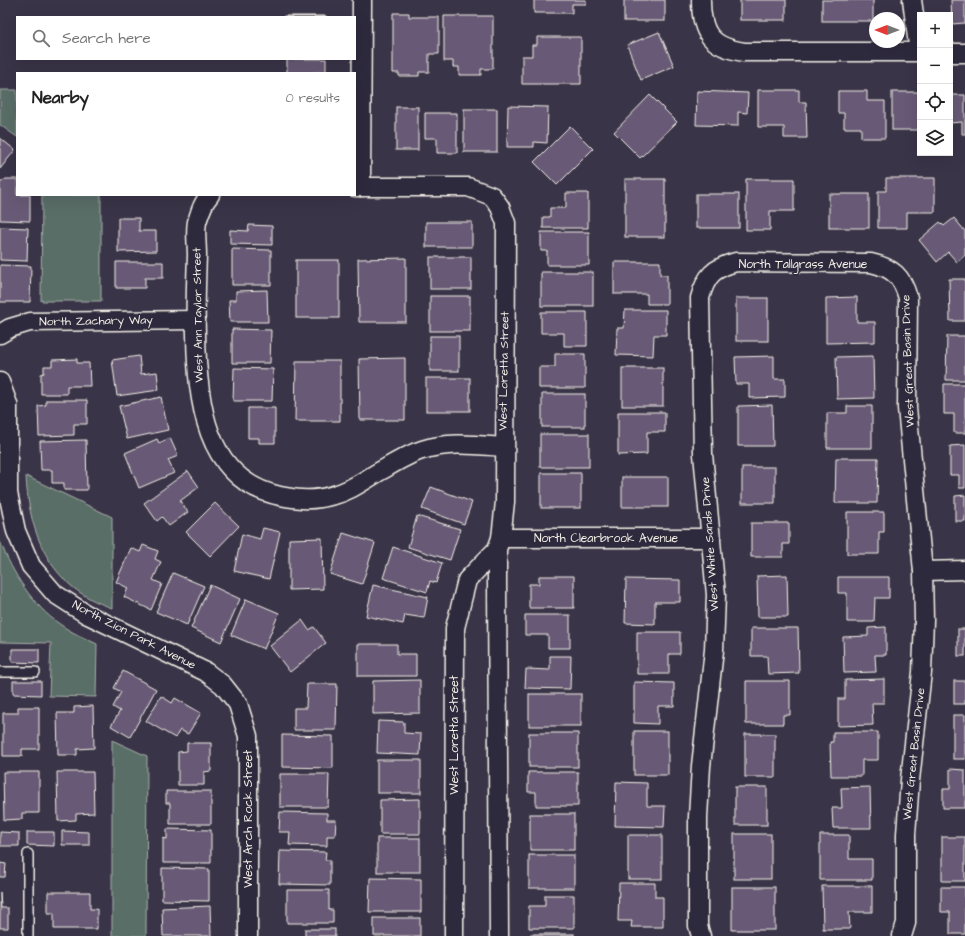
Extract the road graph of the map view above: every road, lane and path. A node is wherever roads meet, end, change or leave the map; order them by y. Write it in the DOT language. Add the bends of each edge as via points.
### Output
graph roads {
  1 [pos="362,0"];
  2 [pos="701,0"];
  3 [pos="912,0"];
  4 [pos="918,48"];
  5 [pos="917,52"];
  6 [pos="953,53"];
  7 [pos="965,53"];
  8 [pos="358,187"];
  9 [pos="208,198"];
  10 [pos="711,274"];
  11 [pos="896,274"];
  12 [pos="196,320"];
  13 [pos="0,334"];
  14 [pos="0,382"];
  15 [pos="504,447"];
  16 [pos="711,538"];
  17 [pos="499,543"];
  18 [pos="923,570"];
  19 [pos="965,570"];
  20 [pos="0,672"];
  21 [pos="35,672"];
  22 [pos="238,704"];
  23 [pos="28,854"];
  24 [pos="28,936"];
  25 [pos="248,936"];
  26 [pos="454,936"];
  27 [pos="499,936"];
  28 [pos="701,936"];
  29 [pos="902,936"];
  1 -- 8 [label="street"];
  2 -- 5 [label="street" via="705,29 715,43 727,50"];
  3 -- 4 [label="street"];
  6 -- 7 [label="street"];
  8 -- 15 [label="street, West Loretta Street" via="468,187 492,196 500,207 506,223"];
  9 -- 12 [label="street, West Ann Taylor Street" via="197,223"];
  10 -- 11 [label="street, North Tallgrass Avenue" via="723,266 743,262 871,263 884,266"];
  10 -- 16 [label="street, West White Sands Drive" via="704,284 700,298 703,454"];
  11 -- 18 [label="street, West Great Basin Drive" via="904,284 908,298 907,408"];
  12 -- 13 [label="street, North Zachary Way" via="30,322"];
  12 -- 15 [label="street, West Ann Taylor Street" via="199,397 205,422 218,452 228,466 265,493 302,500 317,500 351,490 382,470 422,450 445,445"];
  14 -- 22 [label="street, North Zion Park Avenue" via="8,404 8,492 16,531 31,566 56,594 86,614 206,672 223,685"];
  15 -- 17 [label="street, West Loretta Street" via="505,502"];
  16 -- 17 [label="street, North Clearbrook Avenue"];
  16 -- 28 [label="street, West White Sands Drive" via="716,595 714,650 698,817 698,926"];
  17 -- 26 [label="street, West Loretta Street" via="467,580 455,628"];
  17 -- 27 [label="street, West Loretta Street"];
  18 -- 19 [label="street"];
  18 -- 29 [label="street, West Great Basin Drive" via="922,672 910,780 906,834 906,923"];
  20 -- 21 [label="lane"];
  22 -- 25 [label="street, West Arch Rock Street" via="248,736"];
  23 -- 24 [label="lane"];
}
